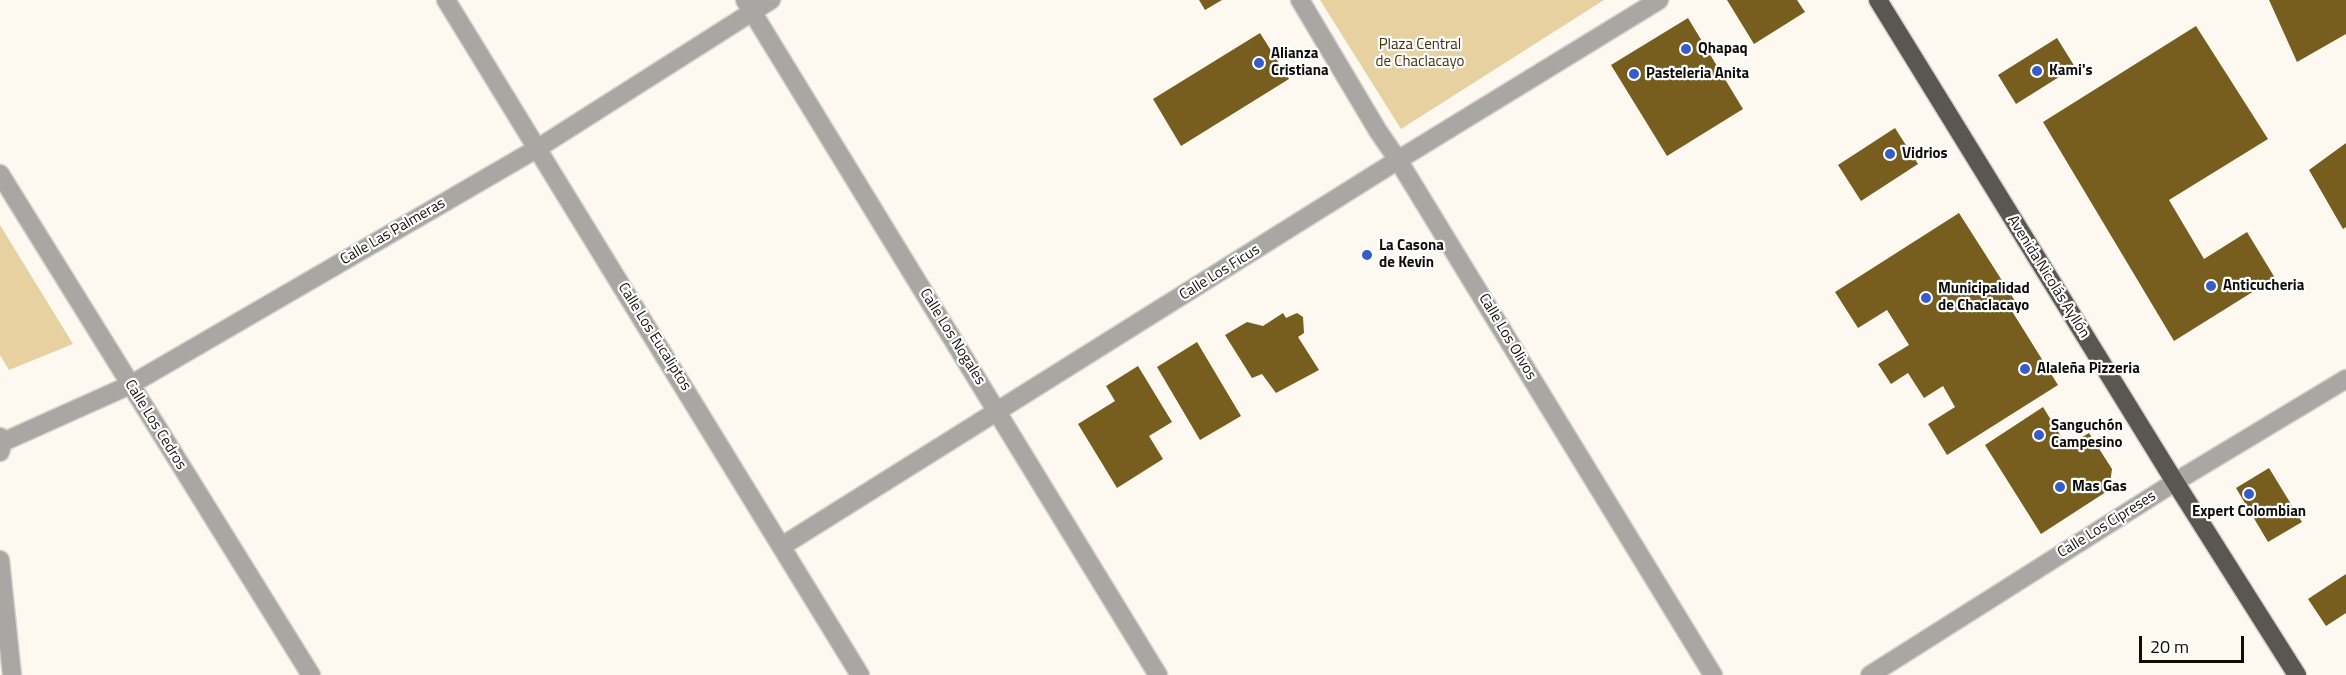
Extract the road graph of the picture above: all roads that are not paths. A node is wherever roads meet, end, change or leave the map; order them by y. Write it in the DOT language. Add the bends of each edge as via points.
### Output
graph roads {
  1 [pos="446,0"];
  2 [pos="771,0"];
  3 [pos="1300,0"];
  4 [pos="1659,0"];
  5 [pos="1878,0"];
  6 [pos="749,6"];
  7 [pos="538,148"];
  8 [pos="1398,160"];
  9 [pos="0,174"];
  10 [pos="2346,380"];
  11 [pos="130,385"];
  12 [pos="998,412"];
  13 [pos="1,444"];
  14 [pos="2175,482"];
  15 [pos="782,546"];
  16 [pos="0,560"];
  17 [pos="12,675"];
  18 [pos="311,675"];
  19 [pos="860,675"];
  20 [pos="1158,675"];
  21 [pos="1713,675"];
  22 [pos="1870,675"];
  23 [pos="2297,675"];
  1 -- 7 [label="street, Calle Los Eucaliptos"];
  2 -- 6 [label="street, Calle Las Palmeras"];
  3 -- 8 [label="street, Calle Los Olivos"];
  4 -- 8 [label="street, Calle Los Ficus"];
  5 -- 14 [label="highway, Avenida Nicolás Ayllón"];
  6 -- 7 [label="street, Calle Las Palmeras"];
  6 -- 12 [label="street, Calle Los Nogales"];
  7 -- 11 [label="street, Calle Las Palmeras"];
  7 -- 15 [label="street, Calle Los Eucaliptos"];
  8 -- 12 [label="street, Calle Los Ficus"];
  8 -- 21 [label="street, Calle Los Olivos"];
  9 -- 11 [label="street, Calle Los Cedros"];
  10 -- 14 [label="street, Calle Los Cipreses"];
  11 -- 13 [label="street, Calle Las Palmeras"];
  11 -- 18 [label="street, Calle Los Cedros"];
  12 -- 15 [label="street, Calle Los Ficus"];
  12 -- 20 [label="street, Calle Los Nogales"];
  14 -- 22 [label="street, Calle Los Cipreses"];
  14 -- 23 [label="highway, Avenida Nicolás Ayllón"];
  15 -- 19 [label="street, Calle Los Eucaliptos"];
  16 -- 17 [label="street"];
}
